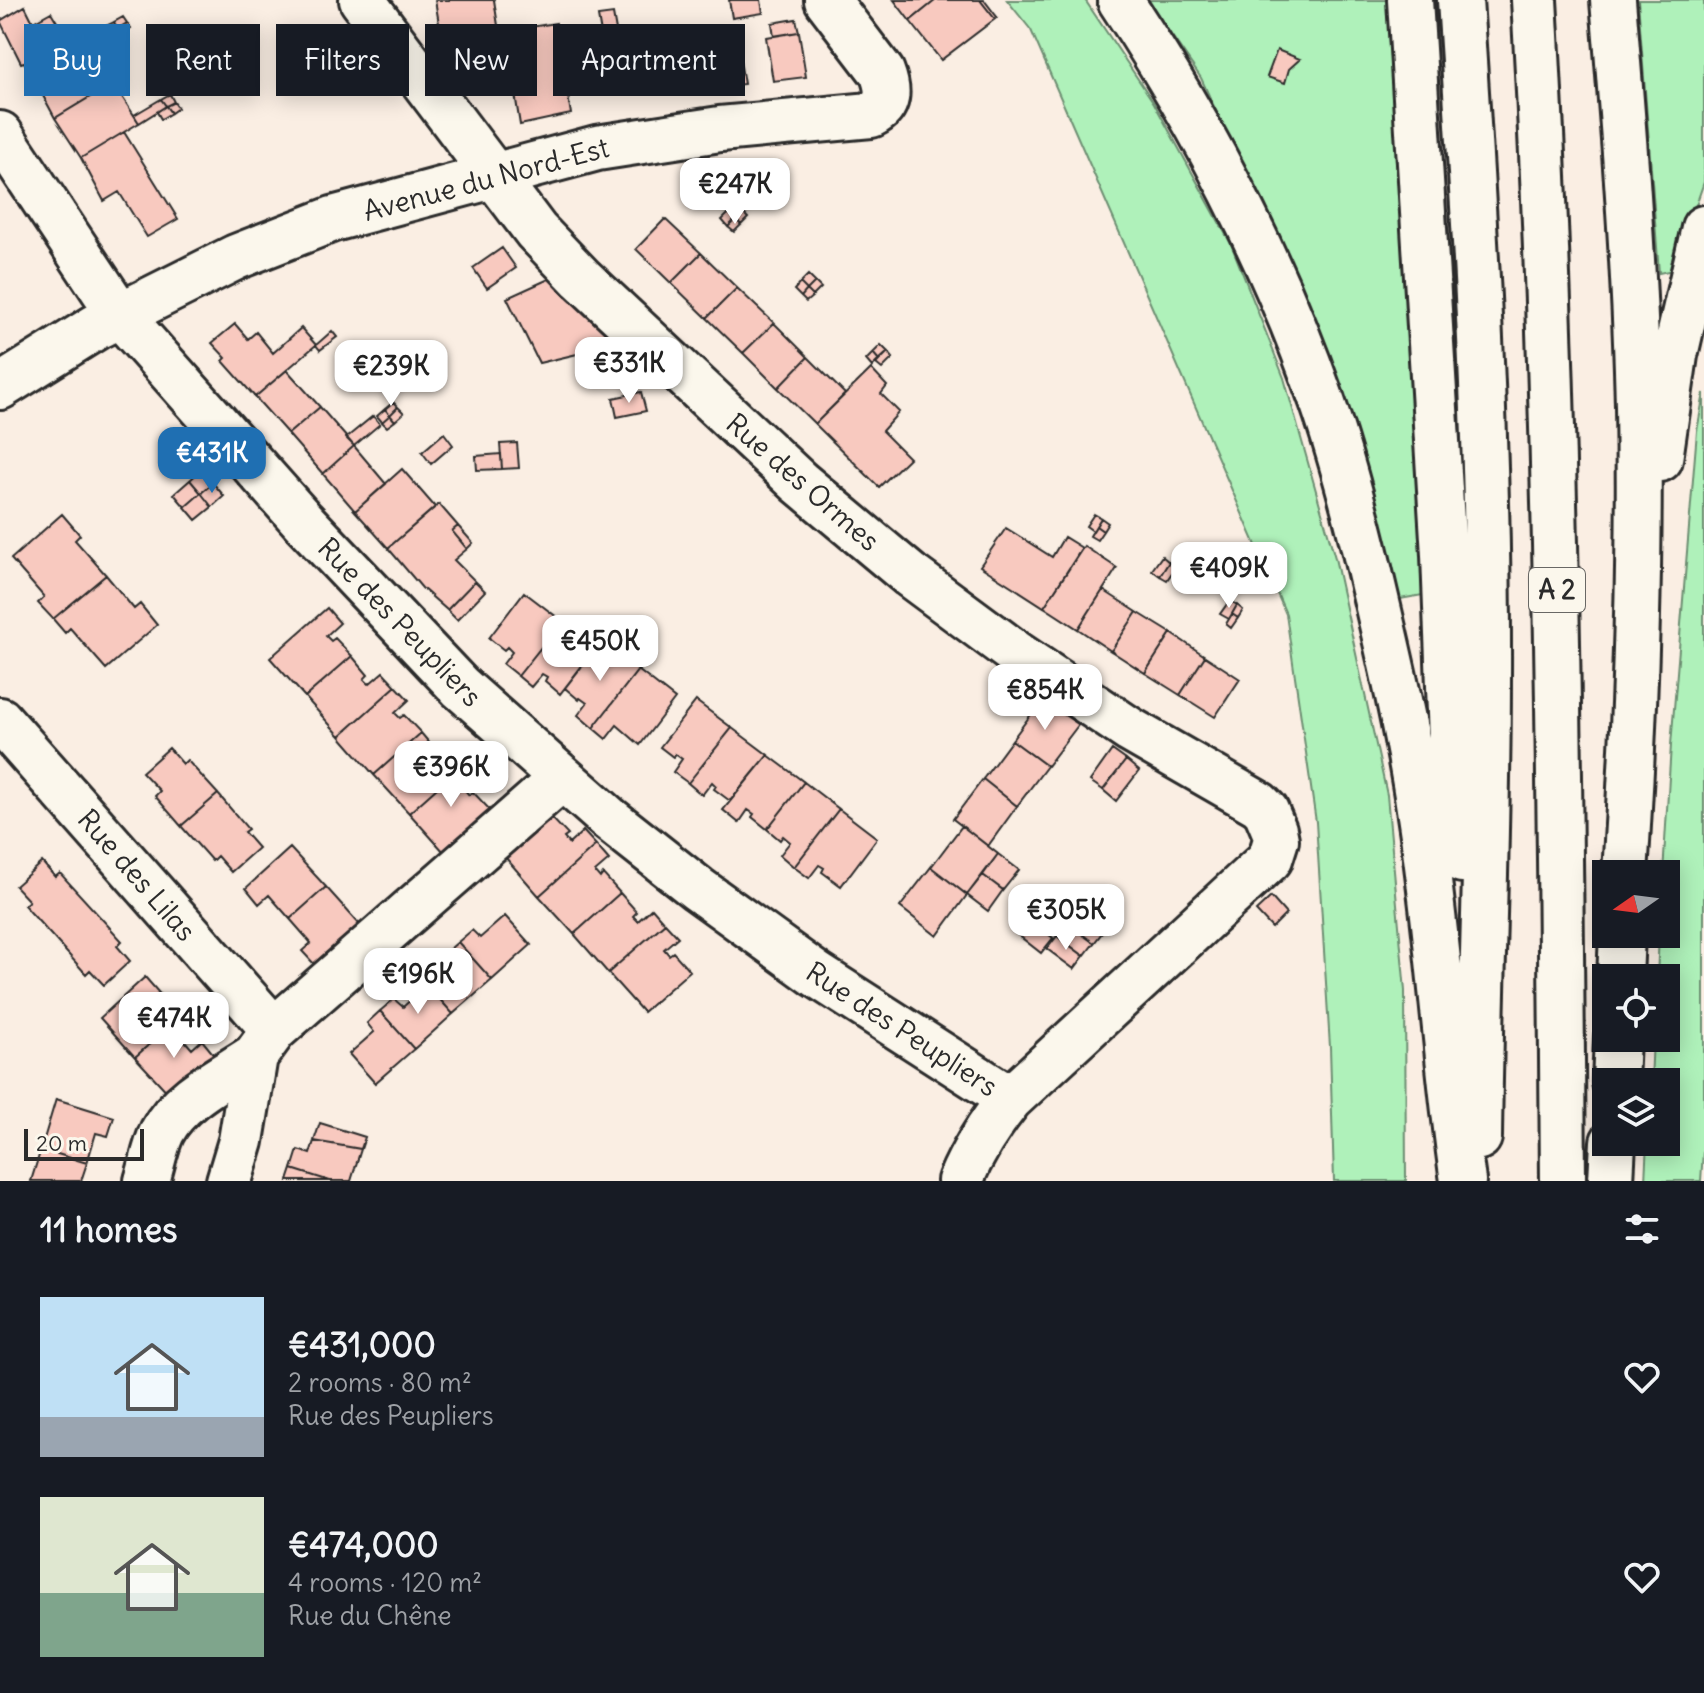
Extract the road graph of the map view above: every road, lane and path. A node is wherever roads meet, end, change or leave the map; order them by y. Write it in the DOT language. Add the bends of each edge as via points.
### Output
graph roads {
  1 [pos="362,0"];
  2 [pos="827,0"];
  3 [pos="1120,0"];
  4 [pos="1410,0"];
  5 [pos="1460,0"];
  6 [pos="1534,0"];
  7 [pos="1613,0"];
  8 [pos="0,134"];
  9 [pos="493,174"];
  10 [pos="1704,228"];
  11 [pos="120,315"];
  12 [pos="0,387"];
  13 [pos="0,720"];
  14 [pos="1634,720"];
  15 [pos="562,778"];
  16 [pos="1626,860"];
  17 [pos="264,1043"];
  18 [pos="1480,1078"];
  19 [pos="1010,1099"];
  20 [pos="1612,1156"];
  21 [pos="147,1181"];
  22 [pos="229,1181"];
  23 [pos="960,1181"];
  24 [pos="1463,1181"];
  25 [pos="1478,1181"];
  26 [pos="1563,1181"];
  27 [pos="1611,1181"];
  1 -- 9 [label="main road, Rue des Ormes"];
  2 -- 9 [label="main road, Avenue du Nord-Est" via="882,72 887,92 879,111 642,140"];
  3 -- 24 [label="main road" via="1185,104 1256,238 1336,445 1412,766"];
  4 -- 18 [label="main road" via="1451,739"];
  5 -- 18 [label="main road, A 2" via="1487,594"];
  6 -- 26 [label="main road, A 2" via="1556,544"];
  7 -- 14 [label="main road" via="1638,406"];
  8 -- 11 [label="main road, Rue des Peupliers"];
  9 -- 11 [label="main road, Avenue du Nord-Est" via="298,232"];
  9 -- 19 [label="main road, Rue des Ormes" via="581,278 878,550 1018,655 1266,811 1276,840 1270,859"];
  10 -- 14 [label="main road" via="1675,355"];
  11 -- 12 [label="main road, Avenue du Nord-Est"];
  11 -- 15 [label="main road, Rue des Peupliers" via="438,665"];
  13 -- 17 [label="main road, Rue des Lilas"];
  14 -- 16 [label="main road"];
  15 -- 17 [label="main road"];
  15 -- 19 [label="main road, Rue des Peupliers" via="662,862 788,955"];
  17 -- 21 [label="main road" via="171,1119"];
  17 -- 22 [label="main road"];
  18 -- 25 [label="main road, A 2"];
  19 -- 23 [label="main road" via="983,1135"];
  20 -- 27 [label="main road"];
}
